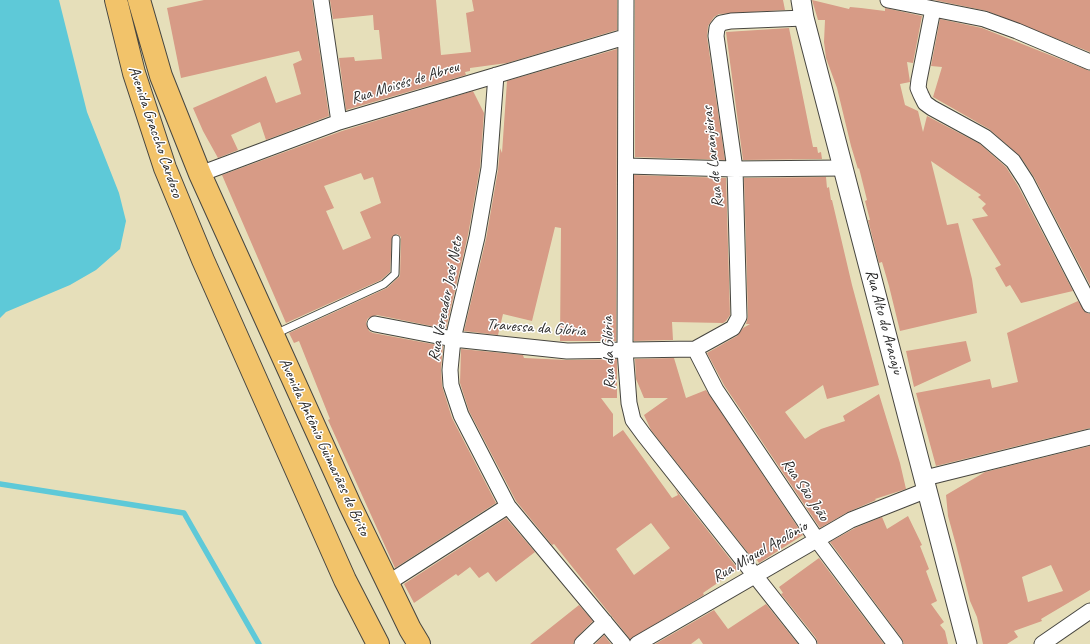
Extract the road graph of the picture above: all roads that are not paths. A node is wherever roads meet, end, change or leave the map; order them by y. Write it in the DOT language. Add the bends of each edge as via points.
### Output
graph roads {
  1 [pos="116,0"];
  2 [pos="139,0"];
  3 [pos="321,0"];
  4 [pos="626,0"];
  5 [pos="888,0"];
  6 [pos="803,9"];
  7 [pos="933,9"];
  8 [pos="625,37"];
  9 [pos="1090,62"];
  10 [pos="496,75"];
  11 [pos="339,122"];
  12 [pos="626,166"];
  13 [pos="843,168"];
  14 [pos="735,169"];
  15 [pos="200,174"];
  16 [pos="396,238"];
  17 [pos="233,247"];
  18 [pos="203,260"];
  19 [pos="1090,305"];
  20 [pos="375,324"];
  21 [pos="273,335"];
  22 [pos="453,339"];
  23 [pos="695,349"];
  24 [pos="625,350"];
  25 [pos="1090,437"];
  26 [pos="926,484"];
  27 [pos="508,506"];
  28 [pos="817,540"];
  29 [pos="756,575"];
  30 [pos="388,583"];
  31 [pos="1090,611"];
  32 [pos="605,622"];
  33 [pos="378,644"];
  34 [pos="419,644"];
  35 [pos="582,644"];
  36 [pos="623,644"];
  37 [pos="637,644"];
  38 [pos="809,644"];
  39 [pos="895,644"];
  40 [pos="967,644"];
  41 [pos="1042,644"];
  1 -- 18 [label="main road, Avenida Graccho Cardoso" via="134,73 165,168"];
  2 -- 15 [label="main road, Avenida Graccho Cardoso" via="161,76"];
  3 -- 11 [label="street"];
  4 -- 8 [label="street, Rua da Glória"];
  5 -- 7 [label="street"];
  6 -- 13 [label="street, Rua Alto do Aracaju"];
  6 -- 14 [label="street, Rua de Laranjeiras" via="721,23 717,28 716,36"];
  7 -- 9 [label="street" via="984,20 1017,31"];
  7 -- 19 [label="street" via="918,80 918,88 925,103 985,137 1013,161 1026,181"];
  8 -- 10 [label="street, Rua Moisés de Abreu"];
  8 -- 12 [label="street, Rua da Glória"];
  10 -- 11 [label="street, Rua Moisés de Abreu"];
  10 -- 22 [label="street, Rua Vereador José Neto" via="489,168"];
  11 -- 15 [label="street, Rua Moisés de Abreu"];
  12 -- 14 [label="street"];
  12 -- 24 [label="street, Rua da Glória"];
  13 -- 14 [label="street"];
  13 -- 26 [label="street, Rua Alto do Aracaju"];
  14 -- 23 [label="street, Rua de Laranjeiras" via="739,317 733,328"];
  15 -- 17 [label="main road, Avenida Graccho Cardoso"];
  16 -- 21 [label="lane" via="395,274 384,284"];
  17 -- 18 [label="main road"];
  17 -- 21 [label="main road, Avenida Antônio Guimarães de Brito"];
  18 -- 33 [label="main road, Avenida Antônio Guimarães de Brito" via="345,580"];
  20 -- 22 [label="street, Travessa da Glória"];
  21 -- 30 [label="main road, Avenida Antônio Guimarães de Brito"];
  22 -- 24 [label="street, Travessa da Glória" via="567,351"];
  22 -- 27 [label="street, Rua Vereador José Neto" via="451,385 461,415"];
  23 -- 24 [label="street, Travessa da Glória"];
  23 -- 28 [label="street, Rua São João" via="716,390"];
  24 -- 29 [label="street, Rua da Glória" via="629,404 634,420"];
  25 -- 26 [label="street, Rua Miguel Apolônio"];
  26 -- 28 [label="street, Rua Miguel Apolônio"];
  26 -- 40 [label="street, Rua Alto do Aracaju"];
  27 -- 30 [label="street"];
  27 -- 32 [label="street, Rua Vereador José Neto"];
  28 -- 29 [label="street, Rua Miguel Apolônio"];
  28 -- 39 [label="street, Rua São João"];
  29 -- 37 [label="street, Rua Miguel Apolônio"];
  29 -- 38 [label="street, Rua da Glória"];
  30 -- 34 [label="main road, Avenida Antônio Guimarães de Brito"];
  31 -- 41 [label="street"];
  32 -- 35 [label="street"];
  32 -- 36 [label="street, Rua Vereador José Neto"];
}
